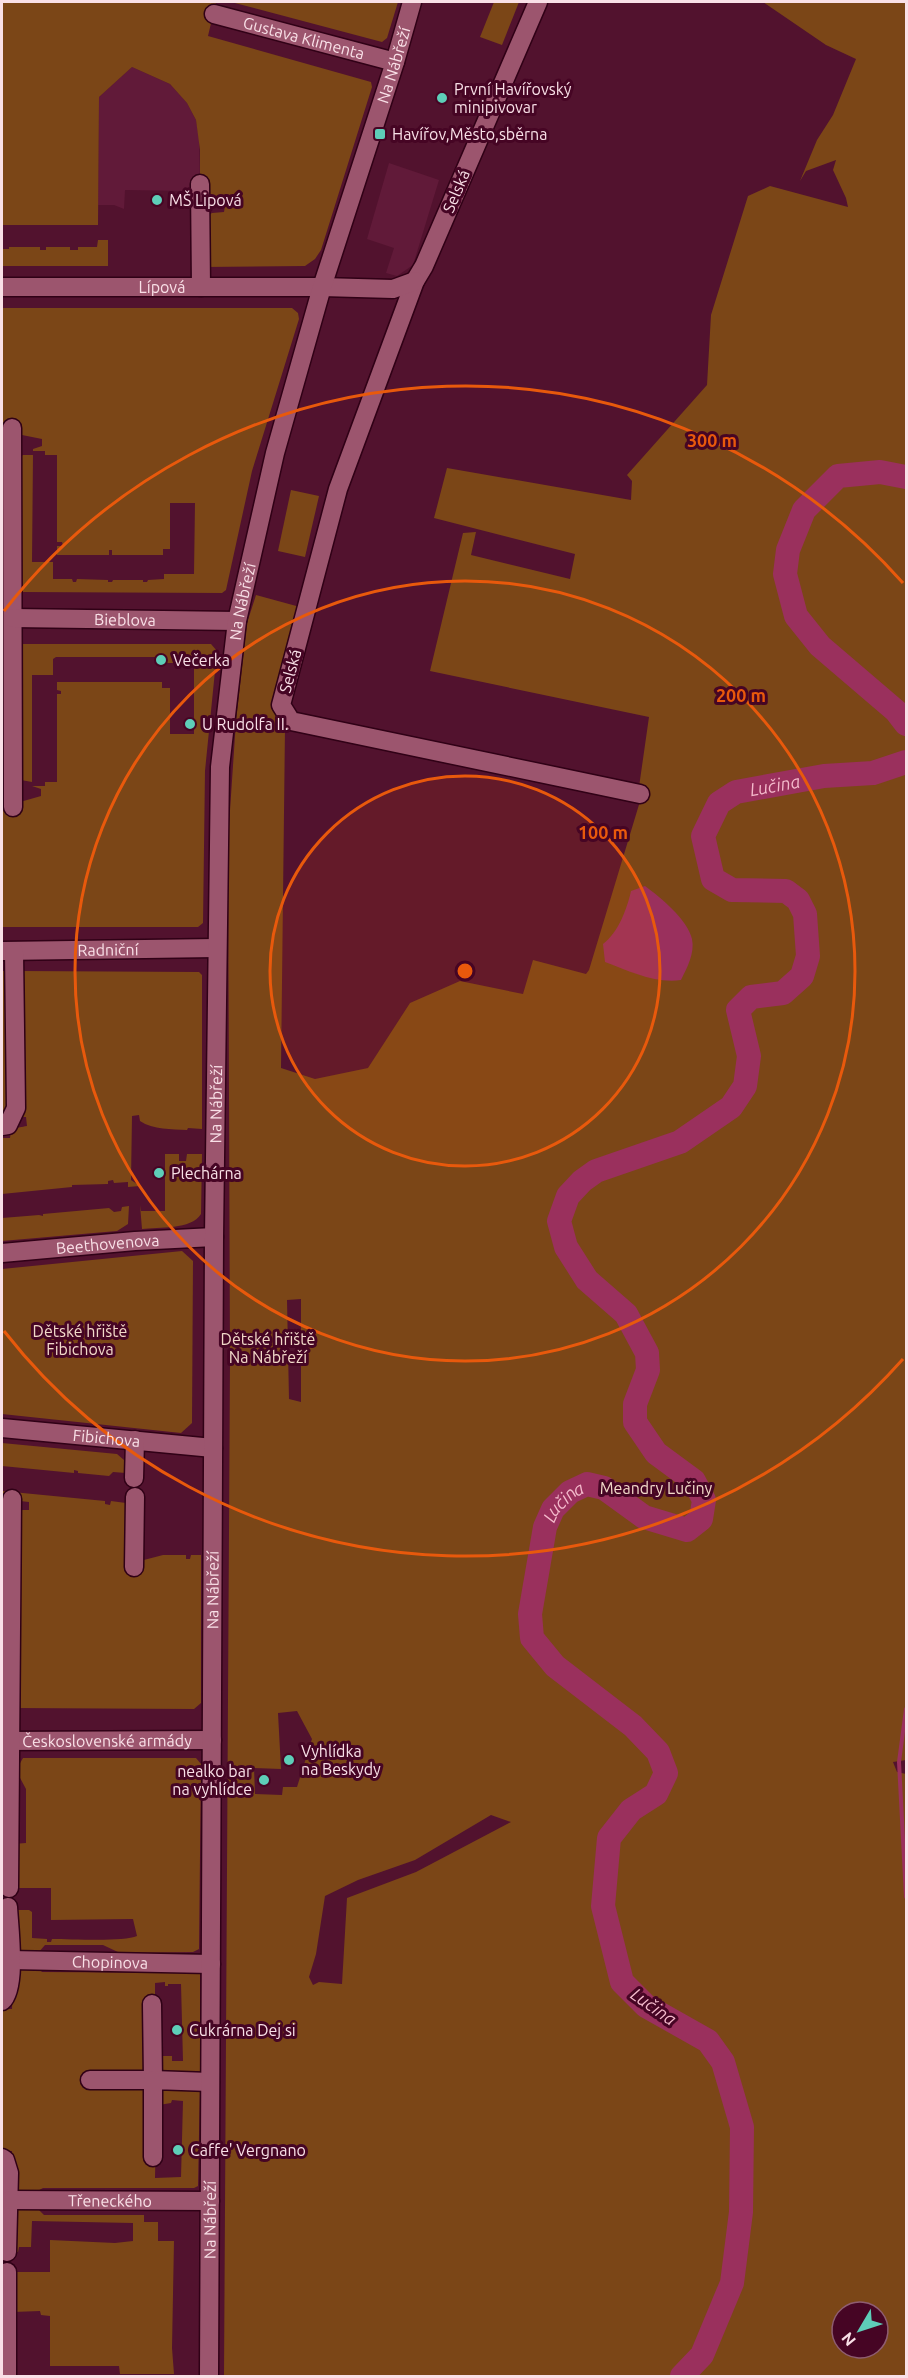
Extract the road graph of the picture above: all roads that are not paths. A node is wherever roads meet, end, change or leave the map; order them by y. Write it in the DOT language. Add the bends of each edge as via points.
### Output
graph roads {
  1 [pos="412,2"];
  2 [pos="538,2"];
  3 [pos="214,14"];
  4 [pos="395,62"];
  5 [pos="200,184"];
  6 [pos="415,281"];
  7 [pos="2,287"];
  8 [pos="201,287"];
  9 [pos="322,287"];
  10 [pos="12,428"];
  11 [pos="13,618"];
  12 [pos="237,621"];
  13 [pos="640,794"];
  14 [pos="13,807"];
  15 [pos="216,948"];
  16 [pos="8,951"];
  17 [pos="5,1126"];
  18 [pos="214,1236"];
  19 [pos="2,1253"];
  20 [pos="2,1428"];
  21 [pos="135,1440"];
  22 [pos="213,1448"];
  23 [pos="135,1478"];
  24 [pos="135,1497"];
  25 [pos="12,1499"];
  26 [pos="134,1568"];
  27 [pos="212,1740"];
  28 [pos="5,1741"];
  29 [pos="9,1888"];
  30 [pos="8,1907"];
  31 [pos="10,1960"];
  32 [pos="211,1964"];
  33 [pos="2,2001"];
  34 [pos="152,2004"];
  35 [pos="90,2080"];
  36 [pos="153,2080"];
  37 [pos="210,2082"];
  38 [pos="153,2157"];
  39 [pos="2,2158"];
  40 [pos="10,2199"];
  41 [pos="210,2201"];
  42 [pos="5,2247"];
  43 [pos="7,2272"];
  44 [pos="7,2376"];
  45 [pos="209,2376"];
  1 -- 4 [label="street, Na Nábřeží"];
  2 -- 6 [label="street, Selská"];
  3 -- 4 [label="street, Gustava Klimenta"];
  4 -- 9 [label="street, Na Nábřeží"];
  5 -- 8 [label="street"];
  6 -- 9 [label="street" via="393,290"];
  6 -- 13 [label="street, Selská" via="338,489 281,705 291,721"];
  7 -- 8 [label="street, Lípová"];
  8 -- 9 [label="street, Lípová"];
  9 -- 12 [label="street, Na Nábřeží" via="274,453"];
  10 -- 11 [label="street"];
  11 -- 12 [label="street, Bieblova"];
  11 -- 14 [label="street"];
  12 -- 15 [label="street, Na Nábřeží" via="220,767"];
  15 -- 16 [label="street, Radniční"];
  15 -- 18 [label="street, Na Nábřeží"];
  16 -- 17 [label="street" via="16,1108"];
  18 -- 19 [label="street, Beethovenova"];
  18 -- 22 [label="street, Na Nábřeží"];
  20 -- 21 [label="street, Fibichova"];
  21 -- 22 [label="street, Fibichova"];
  21 -- 23 [label="street"];
  22 -- 27 [label="street, Na Nábřeží"];
  24 -- 26 [label="street"];
  25 -- 28 [label="street"];
  27 -- 28 [label="street, Československé armády"];
  27 -- 32 [label="street, Na Nábřeží"];
  28 -- 29 [label="street"];
  30 -- 31 [label="street"];
  31 -- 32 [label="street, Chopinova"];
  31 -- 33 [label="street" via="8,1992"];
  32 -- 37 [label="street, Na Nábřeží"];
  34 -- 36 [label="street"];
  35 -- 36 [label="street"];
  36 -- 37 [label="street"];
  36 -- 38 [label="street"];
  37 -- 41 [label="street, Na Nábřeží"];
  39 -- 40 [label="street" via="9,2173"];
  40 -- 41 [label="street, Třeneckého"];
  40 -- 42 [label="street"];
  41 -- 45 [label="street, Na Nábřeží"];
  43 -- 44 [label="street"];
}
